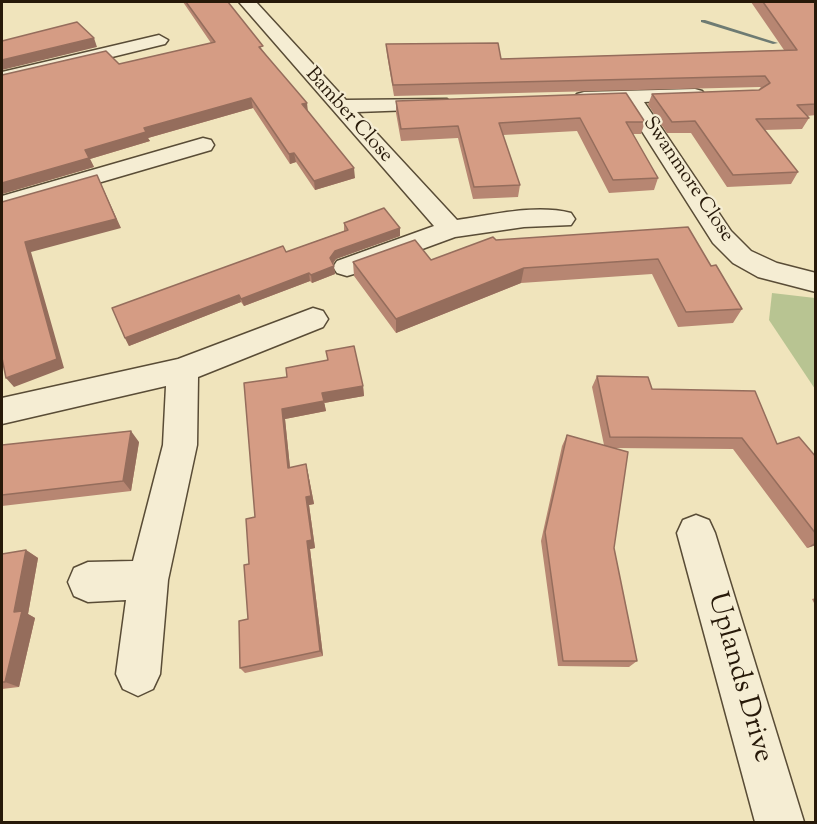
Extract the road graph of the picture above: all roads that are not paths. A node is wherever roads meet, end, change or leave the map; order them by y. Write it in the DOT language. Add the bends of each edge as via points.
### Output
graph roads {
  1 [pos="247,2"];
  2 [pos="159,40"];
  3 [pos="2,78"];
  4 [pos="720,94"];
  5 [pos="630,97"];
  6 [pos="561,99"];
  7 [pos="456,103"];
  8 [pos="340,106"];
  9 [pos="203,145"];
  10 [pos="2,204"];
  11 [pos="562,219"];
  12 [pos="450,229"];
  13 [pos="347,267"];
  14 [pos="816,283"];
  15 [pos="313,320"];
  16 [pos="182,370"];
  17 [pos="2,411"];
  18 [pos="696,533"];
  19 [pos="148,580"];
  20 [pos="88,582"];
  21 [pos="138,674"];
  22 [pos="780,822"];
  1 -- 8 [label="street, Bamber Close"];
  2 -- 3 [label="street"];
  4 -- 5 [label="street"];
  5 -- 6 [label="street"];
  5 -- 14 [label="street, Swanmore Close" via="722,237 742,257 768,270"];
  7 -- 8 [label="street"];
  8 -- 12 [label="street, Bamber Close"];
  9 -- 10 [label="street" via="164,168"];
  11 -- 12 [label="street" via="524,219"];
  12 -- 13 [label="street"];
  15 -- 16 [label="street"];
  16 -- 17 [label="street"];
  16 -- 19 [label="street" via="180,444"];
  18 -- 22 [label="street, Uplands Drive"];
  19 -- 20 [label="street"];
  19 -- 21 [label="street"];
}
